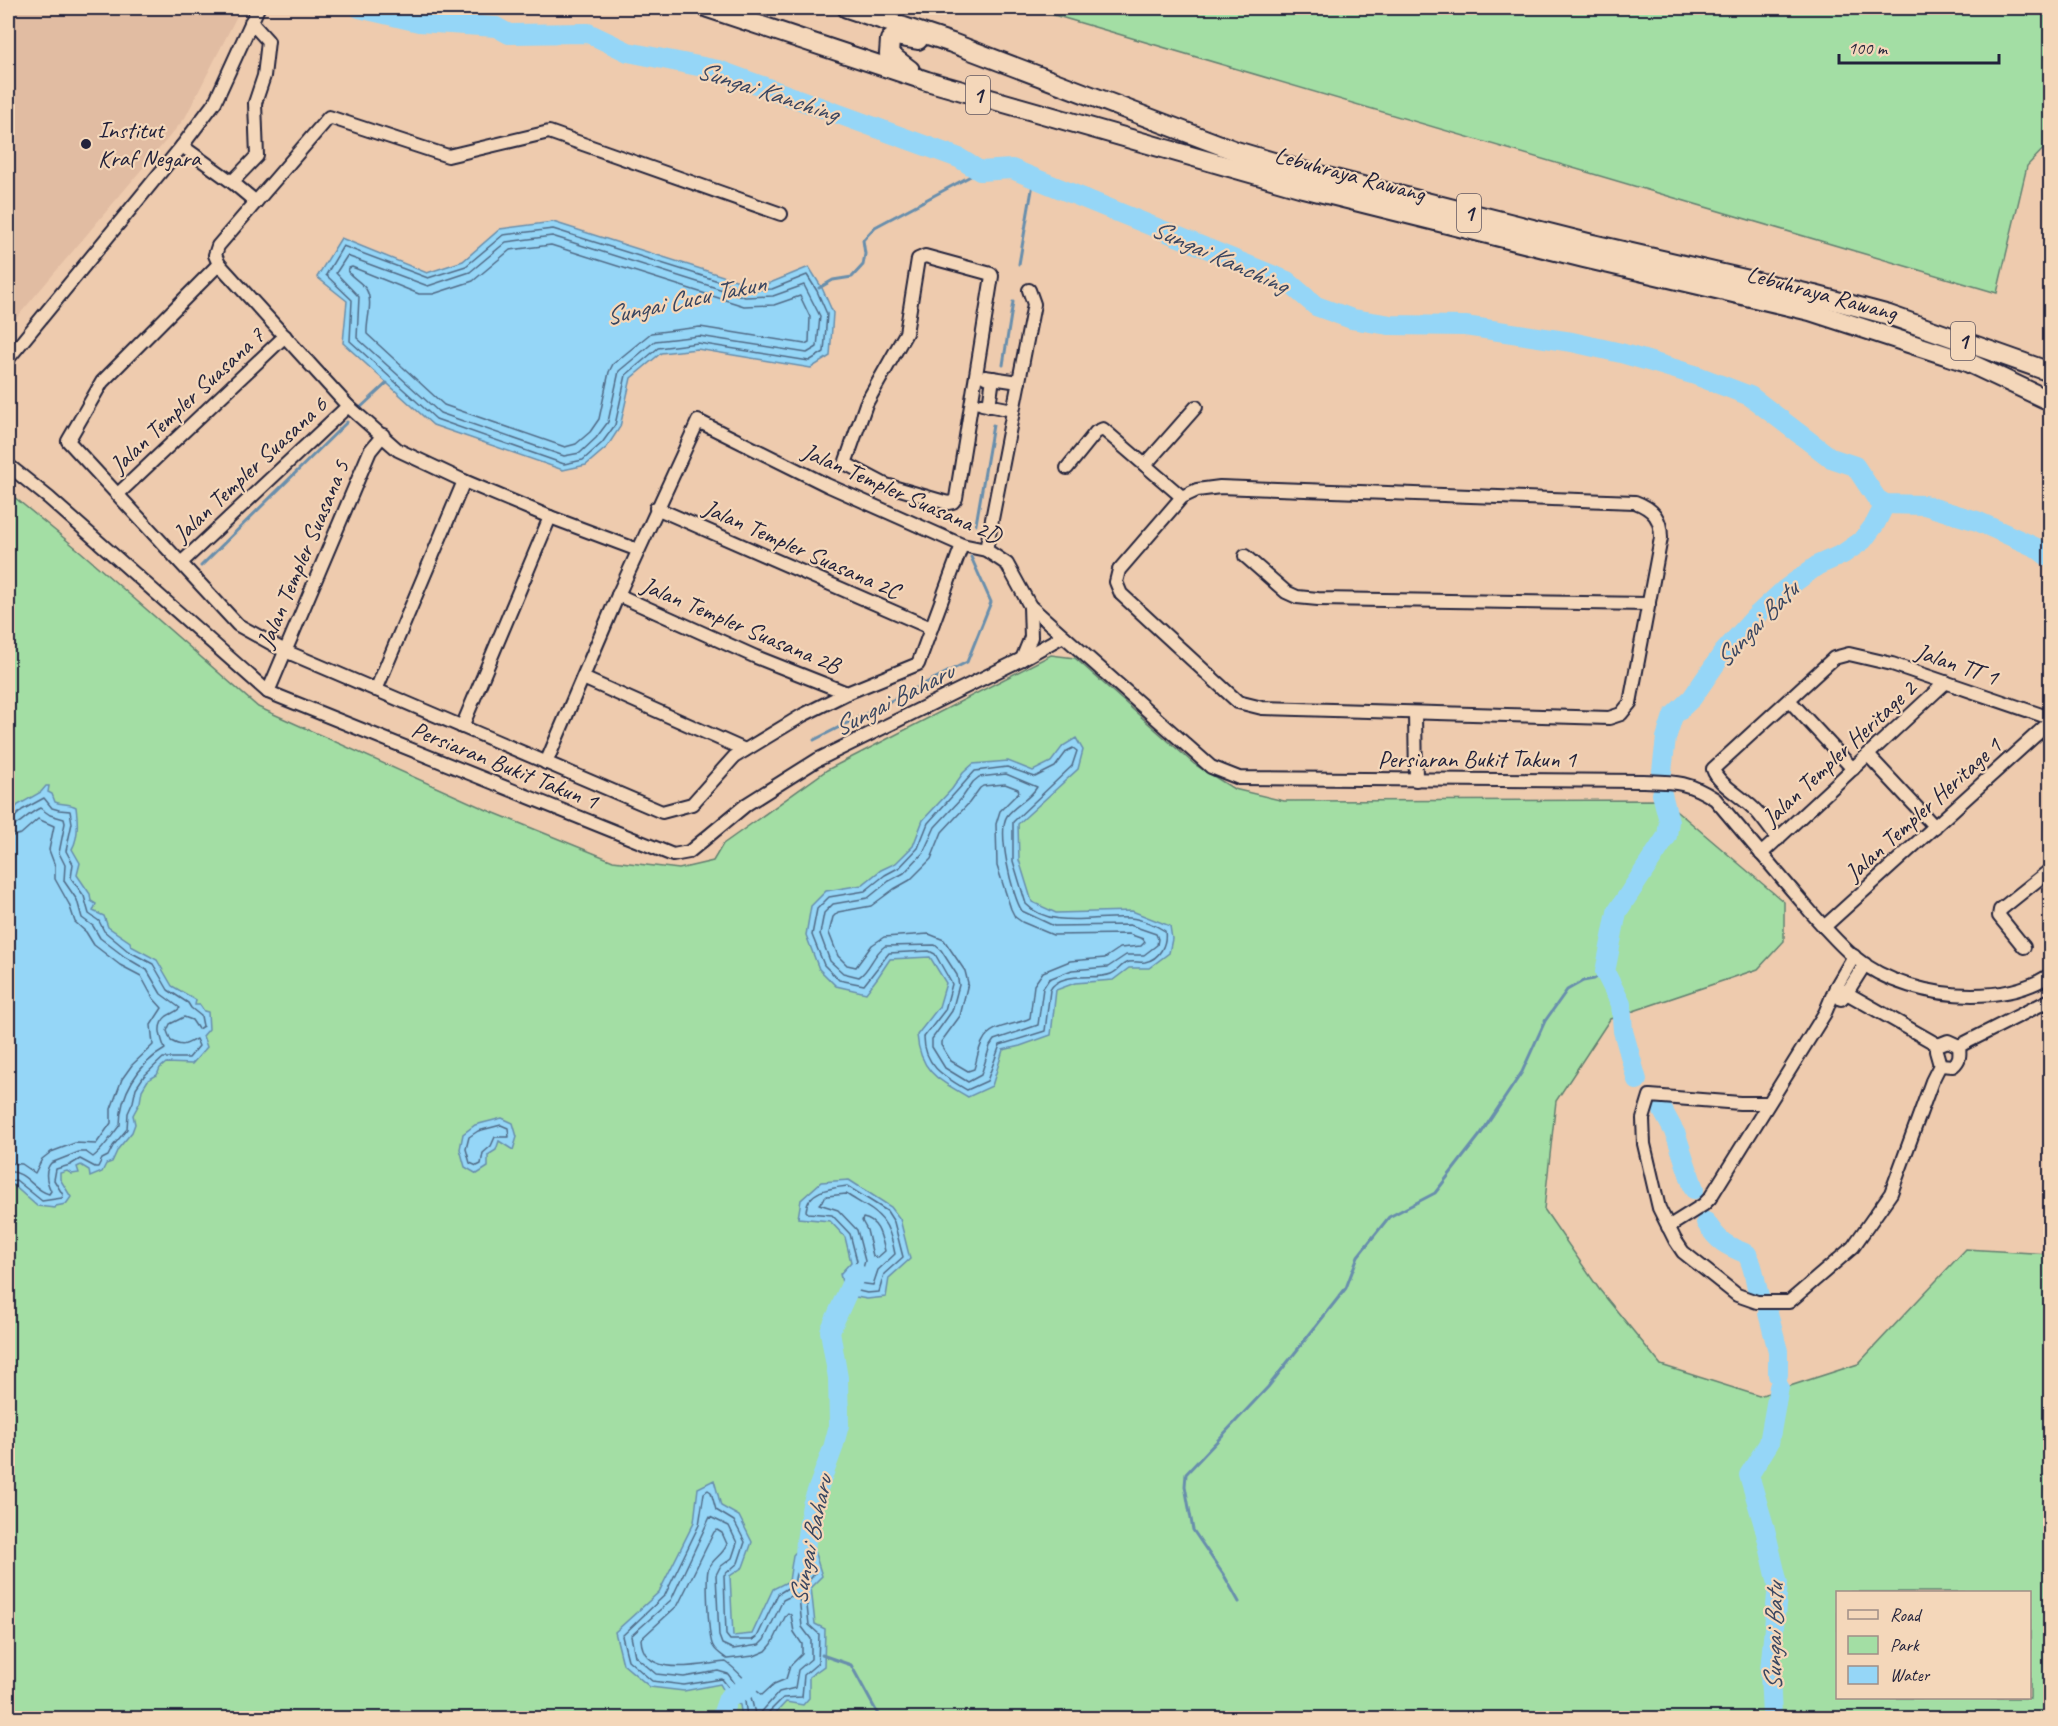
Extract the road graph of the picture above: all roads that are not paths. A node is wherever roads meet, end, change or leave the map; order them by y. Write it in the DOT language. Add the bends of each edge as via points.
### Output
graph roads {
  1 [pos="258,8"];
  2 [pos="708,8"];
  3 [pos="847,8"];
  4 [pos="251,22"];
  5 [pos="952,43"];
  6 [pos="927,81"];
  7 [pos="182,146"];
  8 [pos="232,182"];
  9 [pos="256,202"];
  10 [pos="781,214"];
  11 [pos="219,264"];
  12 [pos="992,276"];
  13 [pos="1029,290"];
  14 [pos="285,336"];
  15 [pos="8,359"];
  16 [pos="2046,369"];
  17 [pos="1019,382"];
  18 [pos="2050,401"];
  19 [pos="348,406"];
  20 [pos="1196,407"];
  21 [pos="1013,410"];
  22 [pos="383,435"];
  23 [pos="8,465"];
  24 [pos="1144,465"];
  25 [pos="1067,468"];
  26 [pos="464,481"];
  27 [pos="118,494"];
  28 [pos="1182,497"];
  29 [pos="656,508"];
  30 [pos="550,517"];
  31 [pos="962,545"];
  32 [pos="638,550"];
  33 [pos="986,550"];
  34 [pos="1245,556"];
  35 [pos="181,563"];
  36 [pos="618,595"];
  37 [pos="1649,604"];
  38 [pos="1030,606"];
  39 [pos="931,628"];
  40 [pos="1063,636"];
  41 [pos="285,651"];
  42 [pos="1022,659"];
  43 [pos="583,678"];
  44 [pos="1946,682"];
  45 [pos="376,690"];
  46 [pos="268,692"];
  47 [pos="847,693"];
  48 [pos="1789,700"];
  49 [pos="1415,713"];
  50 [pos="2050,720"];
  51 [pos="462,727"];
  52 [pos="745,750"];
  53 [pos="1868,755"];
  54 [pos="546,763"];
  55 [pos="1853,769"];
  56 [pos="1416,780"];
  57 [pos="1935,827"];
  58 [pos="1778,838"];
  59 [pos="1761,854"];
  60 [pos="2050,870"];
  61 [pos="1824,927"];
  62 [pos="2024,947"];
  63 [pos="1854,956"];
  64 [pos="1865,964"];
  65 [pos="2050,975"];
  66 [pos="1841,990"];
  67 [pos="2050,1000"];
  68 [pos="1938,1045"];
  69 [pos="1959,1046"];
  70 [pos="1941,1065"];
  71 [pos="1768,1102"];
  72 [pos="1668,1227"];
  1 -- 4 [label="street"];
  2 -- 6 [label="highway, Lebuhraya Rawang / 1"];
  3 -- 5 [label="highway, Lebuhraya Rawang / 1"];
  4 -- 7 [label="street" via="215,102"];
  4 -- 8 [label="street" via="268,40 264,76 255,103 257,156"];
  5 -- 6 [label="highway" via="895,36 890,40 889,54"];
  5 -- 16 [label="highway, Lebuhraya Rawang / 1" via="1191,135 1306,172 1814,295 1889,315"];
  6 -- 18 [label="highway, Lebuhraya Rawang / 1" via="1302,188 1810,311 1967,362"];
  7 -- 8 [label="street"];
  7 -- 15 [label="street"];
  8 -- 9 [label="street"];
  9 -- 10 [label="street" via="329,117 448,156 549,132"];
  9 -- 11 [label="street" via="218,246 215,255"];
  11 -- 14 [label="street"];
  11 -- 27 [label="street" via="102,382 68,441"];
  12 -- 12 [label="street" via="953,502 886,485 848,465 846,456 866,404 906,333 918,259 925,256"];
  13 -- 17 [label="street" via="1034,304"];
  14 -- 19 [label="street"];
  14 -- 27 [label="street, Jalan Templer Suasana 7"];
  17 -- 21 [label="street"];
  17 -- 21 [label="street" via="989,377 986,405"];
  19 -- 22 [label="street"];
  19 -- 35 [label="street, Jalan Templer Suasana 6"];
  20 -- 24 [label="street"];
  21 -- 33 [label="street"];
  22 -- 26 [label="street" via="398,450"];
  22 -- 41 [label="street, Jalan Templer Suasana 5" via="370,451"];
  23 -- 46 [label="street, Persiaran Bukit Takun 1"];
  24 -- 25 [label="street" via="1103,429 1096,432"];
  24 -- 28 [label="street"];
  26 -- 30 [label="street"];
  26 -- 45 [label="street"];
  27 -- 35 [label="street"];
  28 -- 37 [label="street" via="1220,487 1635,502 1646,506 1661,525"];
  28 -- 49 [label="street" via="1119,570 1116,582 1121,594 1238,702 1262,708"];
  29 -- 31 [label="street, Jalan Templer Suasana 2D" via="698,421 827,485"];
  29 -- 32 [label="street"];
  29 -- 39 [label="street, Jalan Templer Suasana 2C"];
  30 -- 32 [label="street"];
  30 -- 51 [label="street"];
  31 -- 33 [label="street, Jalan Templer Suasana 2D"];
  31 -- 39 [label="street"];
  32 -- 36 [label="street"];
  33 -- 38 [label="street, Jalan Templer Suasana 2D" via="1007,564"];
  34 -- 37 [label="street" via="1298,597"];
  35 -- 41 [label="street" via="238,625"];
  36 -- 43 [label="street"];
  36 -- 47 [label="street, Jalan Templer Suasana 2B"];
  37 -- 49 [label="street" via="1630,703 1621,714 1609,718"];
  38 -- 40 [label="street, Jalan Templer Suasana 2D"];
  38 -- 42 [label="street" via="1031,637"];
  39 -- 47 [label="street" via="918,664"];
  40 -- 42 [label="street, Persiaran Bukit Takun 1"];
  40 -- 56 [label="street, Persiaran Bukit Takun 1" via="1211,766 1239,778"];
  41 -- 45 [label="street"];
  41 -- 46 [label="street, Jalan Templer Suasana 5"];
  42 -- 46 [label="street, Persiaran Bukit Takun 1" via="817,760 747,804 689,852 674,855"];
  43 -- 52 [label="street"];
  43 -- 54 [label="street"];
  44 -- 48 [label="street, Jalan TT 1" via="1849,654 1834,658"];
  44 -- 50 [label="street, Jalan TT 1"];
  44 -- 53 [label="street, Jalan Templer Heritage 2"];
  45 -- 51 [label="street"];
  47 -- 52 [label="street"];
  48 -- 55 [label="street"];
  48 -- 58 [label="street" via="1713,770 1719,782 1757,812"];
  49 -- 56 [label="street"];
  50 -- 57 [label="street, Jalan Templer Heritage 1"];
  51 -- 54 [label="street"];
  52 -- 54 [label="street" via="692,804 662,812"];
  53 -- 55 [label="street, Jalan Templer Heritage 2"];
  53 -- 57 [label="street"];
  55 -- 58 [label="street, Jalan Templer Heritage 2"];
  56 -- 59 [label="street, Persiaran Bukit Takun 1" via="1643,781 1696,786 1715,799"];
  57 -- 61 [label="street, Jalan Templer Heritage 1"];
  58 -- 59 [label="street, Jalan Templer Heritage 2"];
  59 -- 61 [label="street, Persiaran Bukit Takun 1"];
  60 -- 62 [label="street" via="2000,910 1999,916"];
  61 -- 63 [label="street, Persiaran Bukit Takun 1"];
  63 -- 64 [label="street, Persiaran Bukit Takun 1"];
  63 -- 66 [label="street"];
  64 -- 65 [label="street, Persiaran Bukit Takun 1" via="1894,980 1952,995 2014,991"];
  64 -- 66 [label="street"];
  66 -- 68 [label="street"];
  66 -- 71 [label="street"];
  67 -- 69 [label="street"];
  68 -- 69 [label="street" via="1948,1041"];
  68 -- 70 [label="street" via="1936,1052"];
  69 -- 70 [label="street" via="1958,1062 1953,1066"];
  70 -- 72 [label="street" via="1891,1193 1853,1247 1789,1302 1756,1302 1737,1295 1683,1252"];
  71 -- 72 [label="street" via="1710,1198"];
  71 -- 72 [label="street" via="1650,1096 1643,1119 1644,1144 1659,1208"];
}
